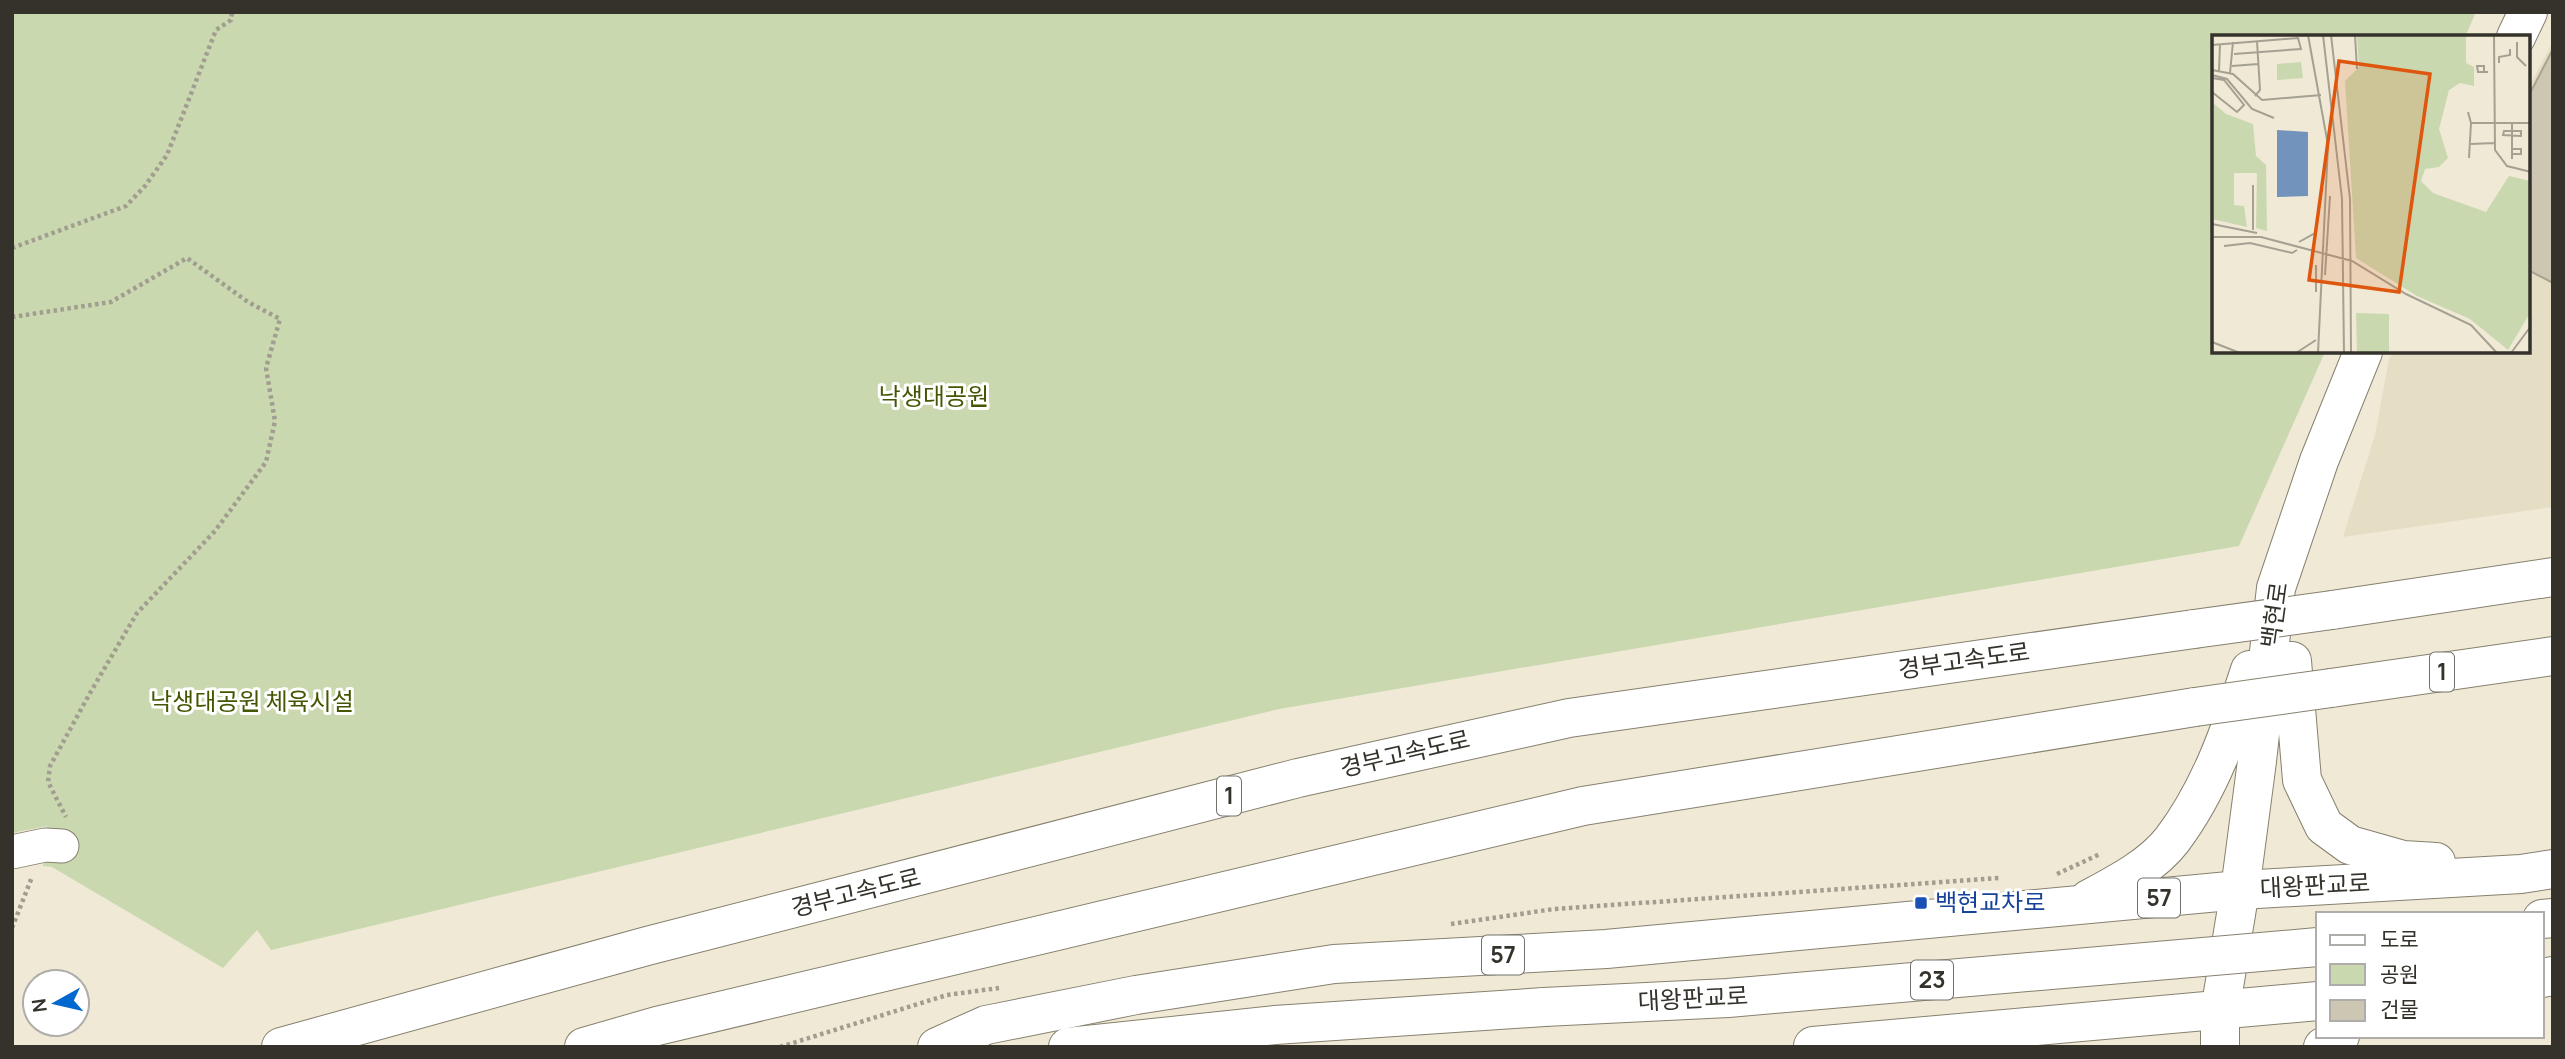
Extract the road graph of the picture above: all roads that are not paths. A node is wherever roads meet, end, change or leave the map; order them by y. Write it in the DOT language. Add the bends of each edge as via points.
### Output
graph roads {
  1 [pos="2528,12"];
  2 [pos="2517,35"];
  3 [pos="2362,354"];
  4 [pos="2553,577"];
  5 [pos="2276,588"];
  6 [pos="2553,656"];
  7 [pos="58,836"];
  8 [pos="12,852"];
  9 [pos="2537,872"];
  10 [pos="2240,890"];
  11 [pos="2078,905"];
  12 [pos="2316,947"];
  13 [pos="2316,1002"];
  14 [pos="2220,1029"];
  15 [pos="1813,1046"];
  16 [pos="281,1047"];
  17 [pos="583,1047"];
  18 [pos="937,1047"];
  19 [pos="1068,1047"];
  20 [pos="1798,1047"];
  21 [pos="1820,1047"];
  22 [pos="2205,1047"];
  1 -- 2 [label="main road"];
  3 -- 5 [label="main road, 백현로" via="2319,461"];
  4 -- 16 [label="main road, 경부고속도로 / 1, bridge" via="1556,721 1298,778 647,946"];
  5 -- 9 [label="main road" via="2291,651 2302,780 2324,826 2350,845 2403,860"];
  5 -- 10 [label="main road, 백현로"];
  5 -- 11 [label="main road" via="2231,731 2171,842 2131,876"];
  6 -- 17 [label="main road, 1, bridge" via="2195,707 1583,806"];
  7 -- 8 [label="lane"];
  9 -- 10 [label="main road, 대왕판교로"];
  10 -- 11 [label="main road, 대왕판교로 / 57"];
  10 -- 14 [label="main road, 백현로"];
  11 -- 18 [label="main road, 57" via="1606,949 1334,964 1136,995 986,1025"];
  12 -- 19 [label="main road, 대왕판교로 / 23, bridge" via="1728,998 1275,1025"];
  13 -- 14 [label="main road"];
  14 -- 15 [label="main road"];
  14 -- 22 [label="main road, 백현로"];
  15 -- 20 [label="main road"];
  15 -- 21 [label="main road"];
}
